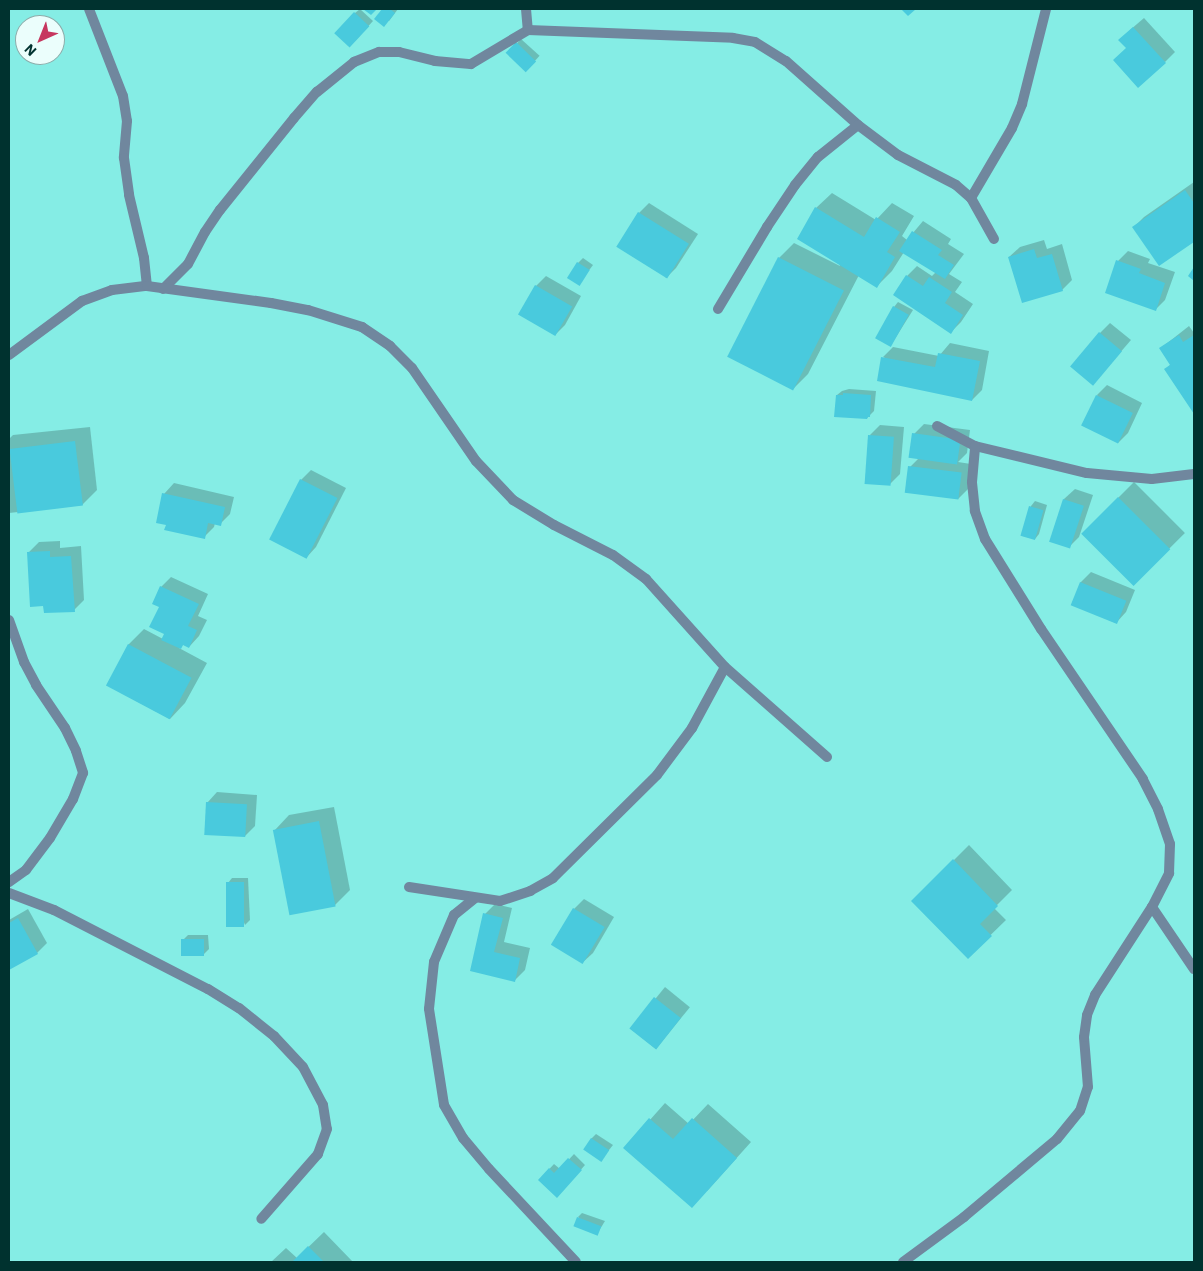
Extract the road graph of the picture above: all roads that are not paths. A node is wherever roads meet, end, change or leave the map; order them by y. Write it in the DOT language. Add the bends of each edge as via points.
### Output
graph roads {
  1 [pos="89,9"];
  2 [pos="526,9"];
  3 [pos="1046,9"];
  4 [pos="528,30"];
  5 [pos="858,125"];
  6 [pos="972,198"];
  7 [pos="994,239"];
  8 [pos="146,286"];
  9 [pos="163,289"];
  10 [pos="718,309"];
  11 [pos="9,355"];
  12 [pos="937,426"];
  13 [pos="975,446"];
  14 [pos="1194,474"];
  15 [pos="9,620"];
  16 [pos="725,668"];
  17 [pos="826,757"];
  18 [pos="9,882"];
  19 [pos="409,887"];
  20 [pos="9,893"];
  21 [pos="475,898"];
  22 [pos="1152,907"];
  23 [pos="1194,969"];
  24 [pos="261,1219"];
  25 [pos="576,1262"];
  26 [pos="903,1262"];
  1 -- 8 [label="street" via="123,96 127,121 125,167 144,258"];
  2 -- 4 [label="street"];
  3 -- 6 [label="street" via="1022,104"];
  4 -- 5 [label="street" via="724,37 755,42 799,71"];
  4 -- 9 [label="street" via="471,64 435,61 399,52 379,52 354,62 316,92 294,118 220,210 188,264"];
  5 -- 6 [label="street" via="898,155 936,174"];
  5 -- 10 [label="street" via="818,157 795,185"];
  6 -- 7 [label="street"];
  8 -- 9 [label="street"];
  8 -- 11 [label="street" via="112,290 82,301"];
  9 -- 16 [label="street" via="308,310 362,327 390,346 412,368 476,461 512,500 613,555 646,579"];
  12 -- 13 [label="street"];
  13 -- 14 [label="street" via="1086,474 1152,480"];
  13 -- 22 [label="street" via="972,482 975,511 986,539 1041,629 1143,779 1158,809 1170,844 1169,873"];
  15 -- 18 [label="street" via="24,662 65,728 82,773 73,799 50,838 26,870"];
  16 -- 17 [label="street"];
  16 -- 21 [label="street" via="692,728 657,775 553,878 530,891 500,901"];
  19 -- 21 [label="street"];
  20 -- 24 [label="street" via="54,910 208,989 239,1008 274,1036 303,1067 323,1105 327,1129 318,1154"];
  21 -- 25 [label="street" via="454,914 434,962 429,1009 444,1104 463,1138"];
  22 -- 23 [label="street"];
  22 -- 26 [label="street" via="1099,987 1086,1015 1084,1037 1088,1087 1080,1112 1057,1139 964,1217"];
}
